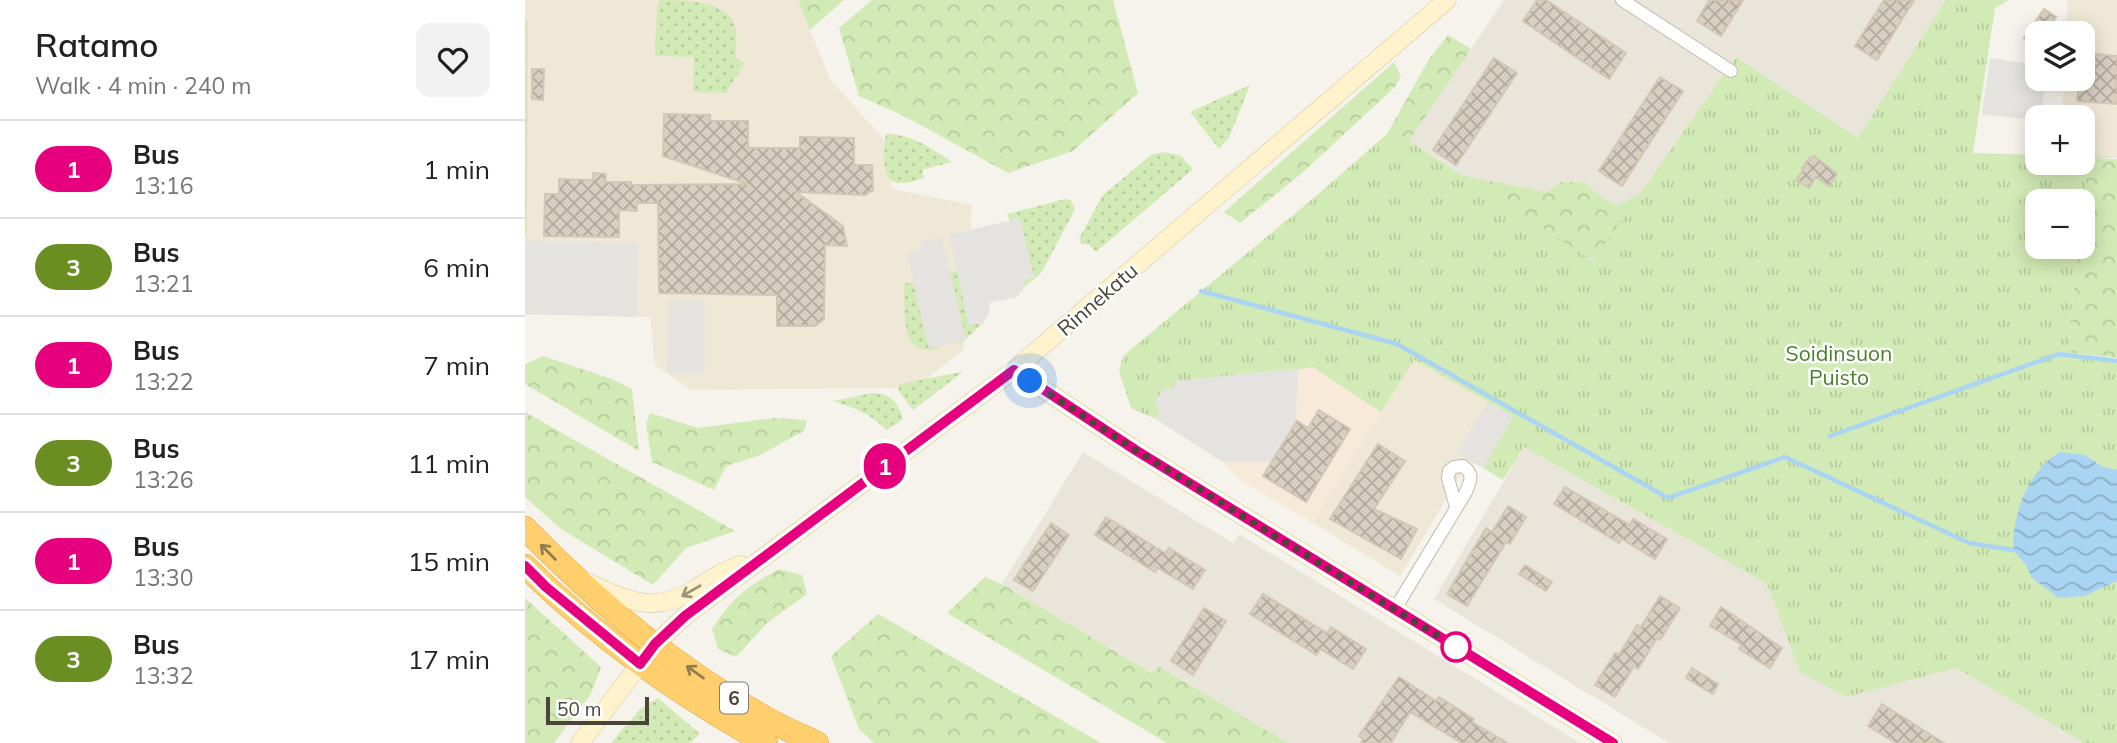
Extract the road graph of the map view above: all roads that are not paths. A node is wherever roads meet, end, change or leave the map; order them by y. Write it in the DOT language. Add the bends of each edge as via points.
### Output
graph roads {
  1 [pos="1447,0"];
  2 [pos="1622,0"];
  3 [pos="1731,71"];
  4 [pos="1014,370"];
  5 [pos="1457,508"];
  6 [pos="525,528"];
  7 [pos="752,564"];
  8 [pos="525,566"];
  9 [pos="573,576"];
  10 [pos="1395,610"];
  11 [pos="655,644"];
  12 [pos="640,664"];
  13 [pos="580,743"];
  14 [pos="766,743"];
  15 [pos="817,743"];
  16 [pos="1613,743"];
  1 -- 4 [label="street, Rinnekatu"];
  2 -- 3 [label="street"];
  4 -- 7 [label="street, Rinnekatu"];
  4 -- 10 [label="street"];
  5 -- 10 [label="street"];
  9 -- 6 [label="highway, 6, one-way"];
  7 -- 9 [label="street, one-way" via="716,575 671,602 653,605 625,599"];
  7 -- 11 [label="street, Rinnekatu"];
  8 -- 12 [label="highway, 6"];
  9 -- 11 [label="highway, 6"];
  10 -- 16 [label="street"];
  11 -- 12 [label="street, Rinnekatu"];
  15 -- 11 [label="highway, 6, one-way" via="765,718"];
  12 -- 13 [label="street, Rinnekatu"];
  12 -- 14 [label="highway, 6"];
}
